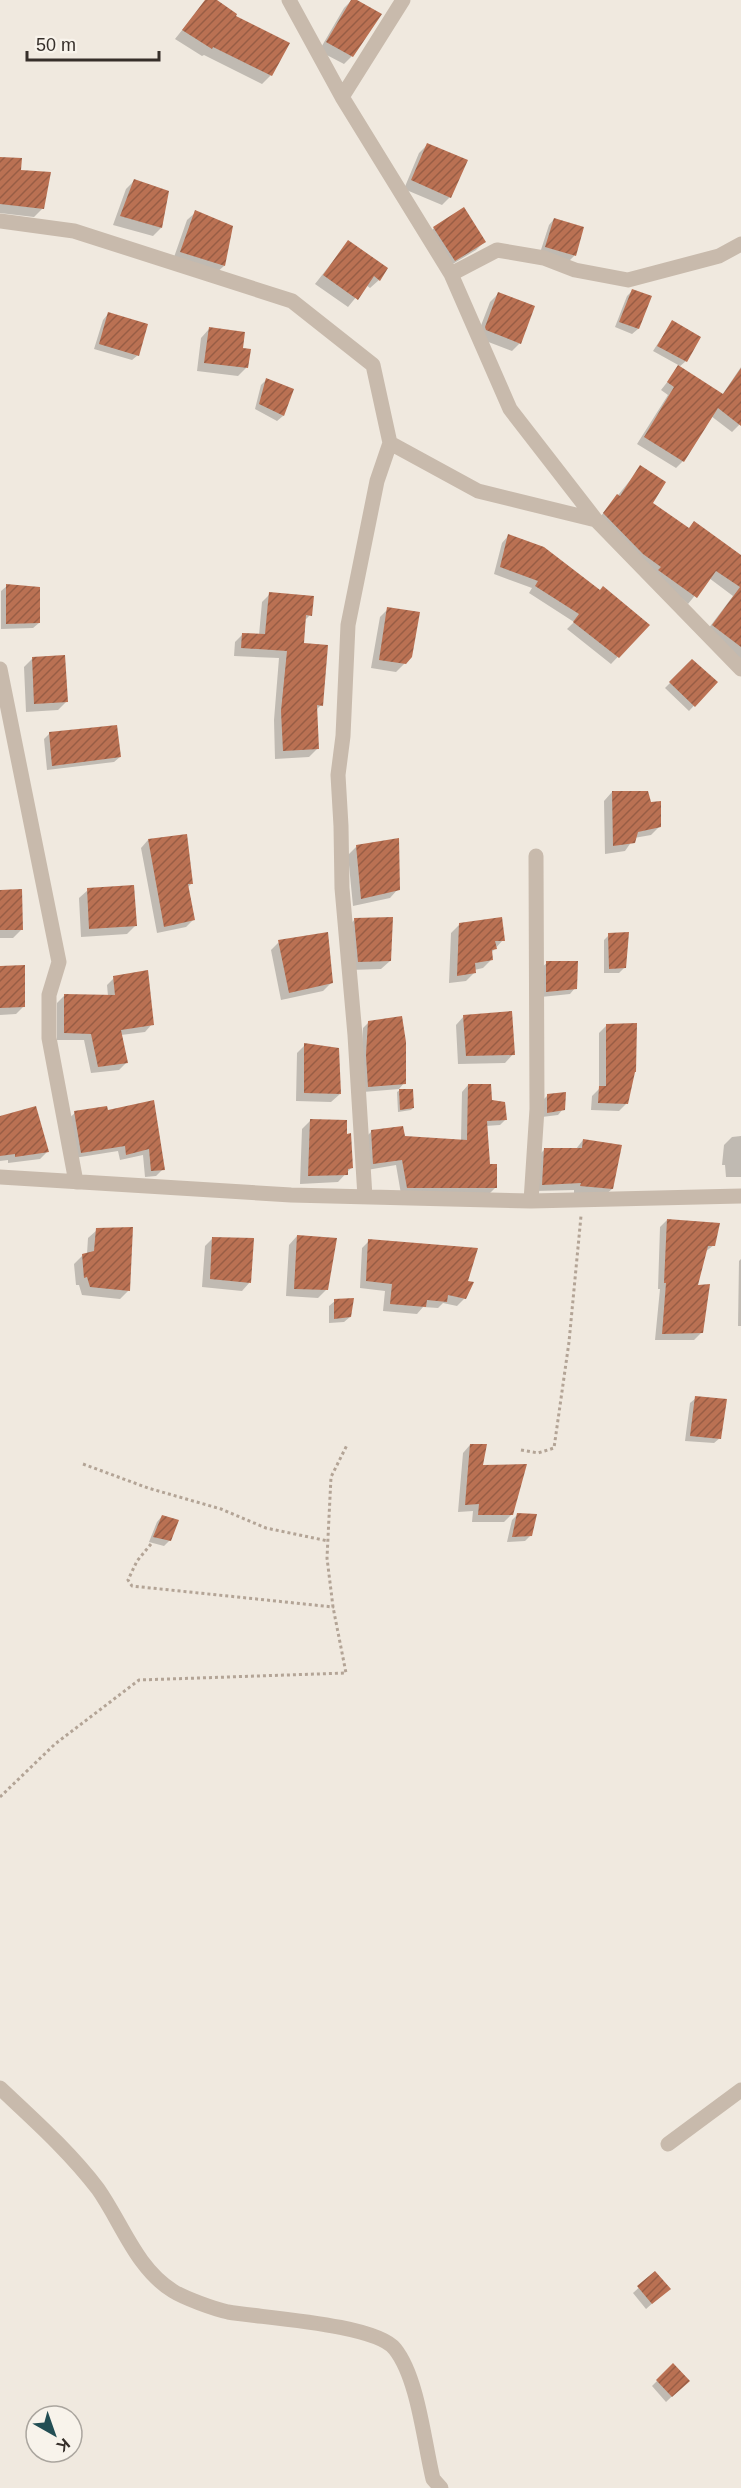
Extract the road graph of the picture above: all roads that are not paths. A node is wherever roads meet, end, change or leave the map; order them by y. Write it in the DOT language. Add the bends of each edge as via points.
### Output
graph roads {
  1 [pos="289,0"];
  2 [pos="403,0"];
  3 [pos="342,97"];
  4 [pos="0,221"];
  5 [pos="741,244"];
  6 [pos="451,274"];
  7 [pos="390,443"];
  8 [pos="596,520"];
  9 [pos="741,669"];
  10 [pos="0,672"];
  11 [pos="536,856"];
  12 [pos="0,1177"];
  13 [pos="76,1182"];
  14 [pos="741,1196"];
  15 [pos="365,1197"];
  16 [pos="531,1201"];
  17 [pos="0,2088"];
  18 [pos="741,2090"];
  19 [pos="668,2144"];
  20 [pos="441,2488"];
  1 -- 3 [label="street"];
  2 -- 3 [label="street"];
  3 -- 6 [label="street"];
  4 -- 7 [label="street" via="74,231 292,302 373,364"];
  5 -- 6 [label="street" via="719,256 628,280 497,250"];
  6 -- 8 [label="street" via="510,409"];
  7 -- 8 [label="street" via="478,491"];
  7 -- 15 [label="street" via="377,481 348,625 338,776 342,888"];
  8 -- 9 [label="street"];
  10 -- 13 [label="street" via="59,962 49,995 49,1038"];
  11 -- 16 [label="street" via="537,1108"];
  12 -- 13 [label="street"];
  13 -- 15 [label="street"];
  14 -- 16 [label="street"];
  15 -- 16 [label="street"];
  17 -- 20 [label="street" via="57,2141 98,2190 146,2266 173,2291 225,2311 360,2331 395,2348 411,2381 433,2479"];
  18 -- 19 [label="street"];
}
